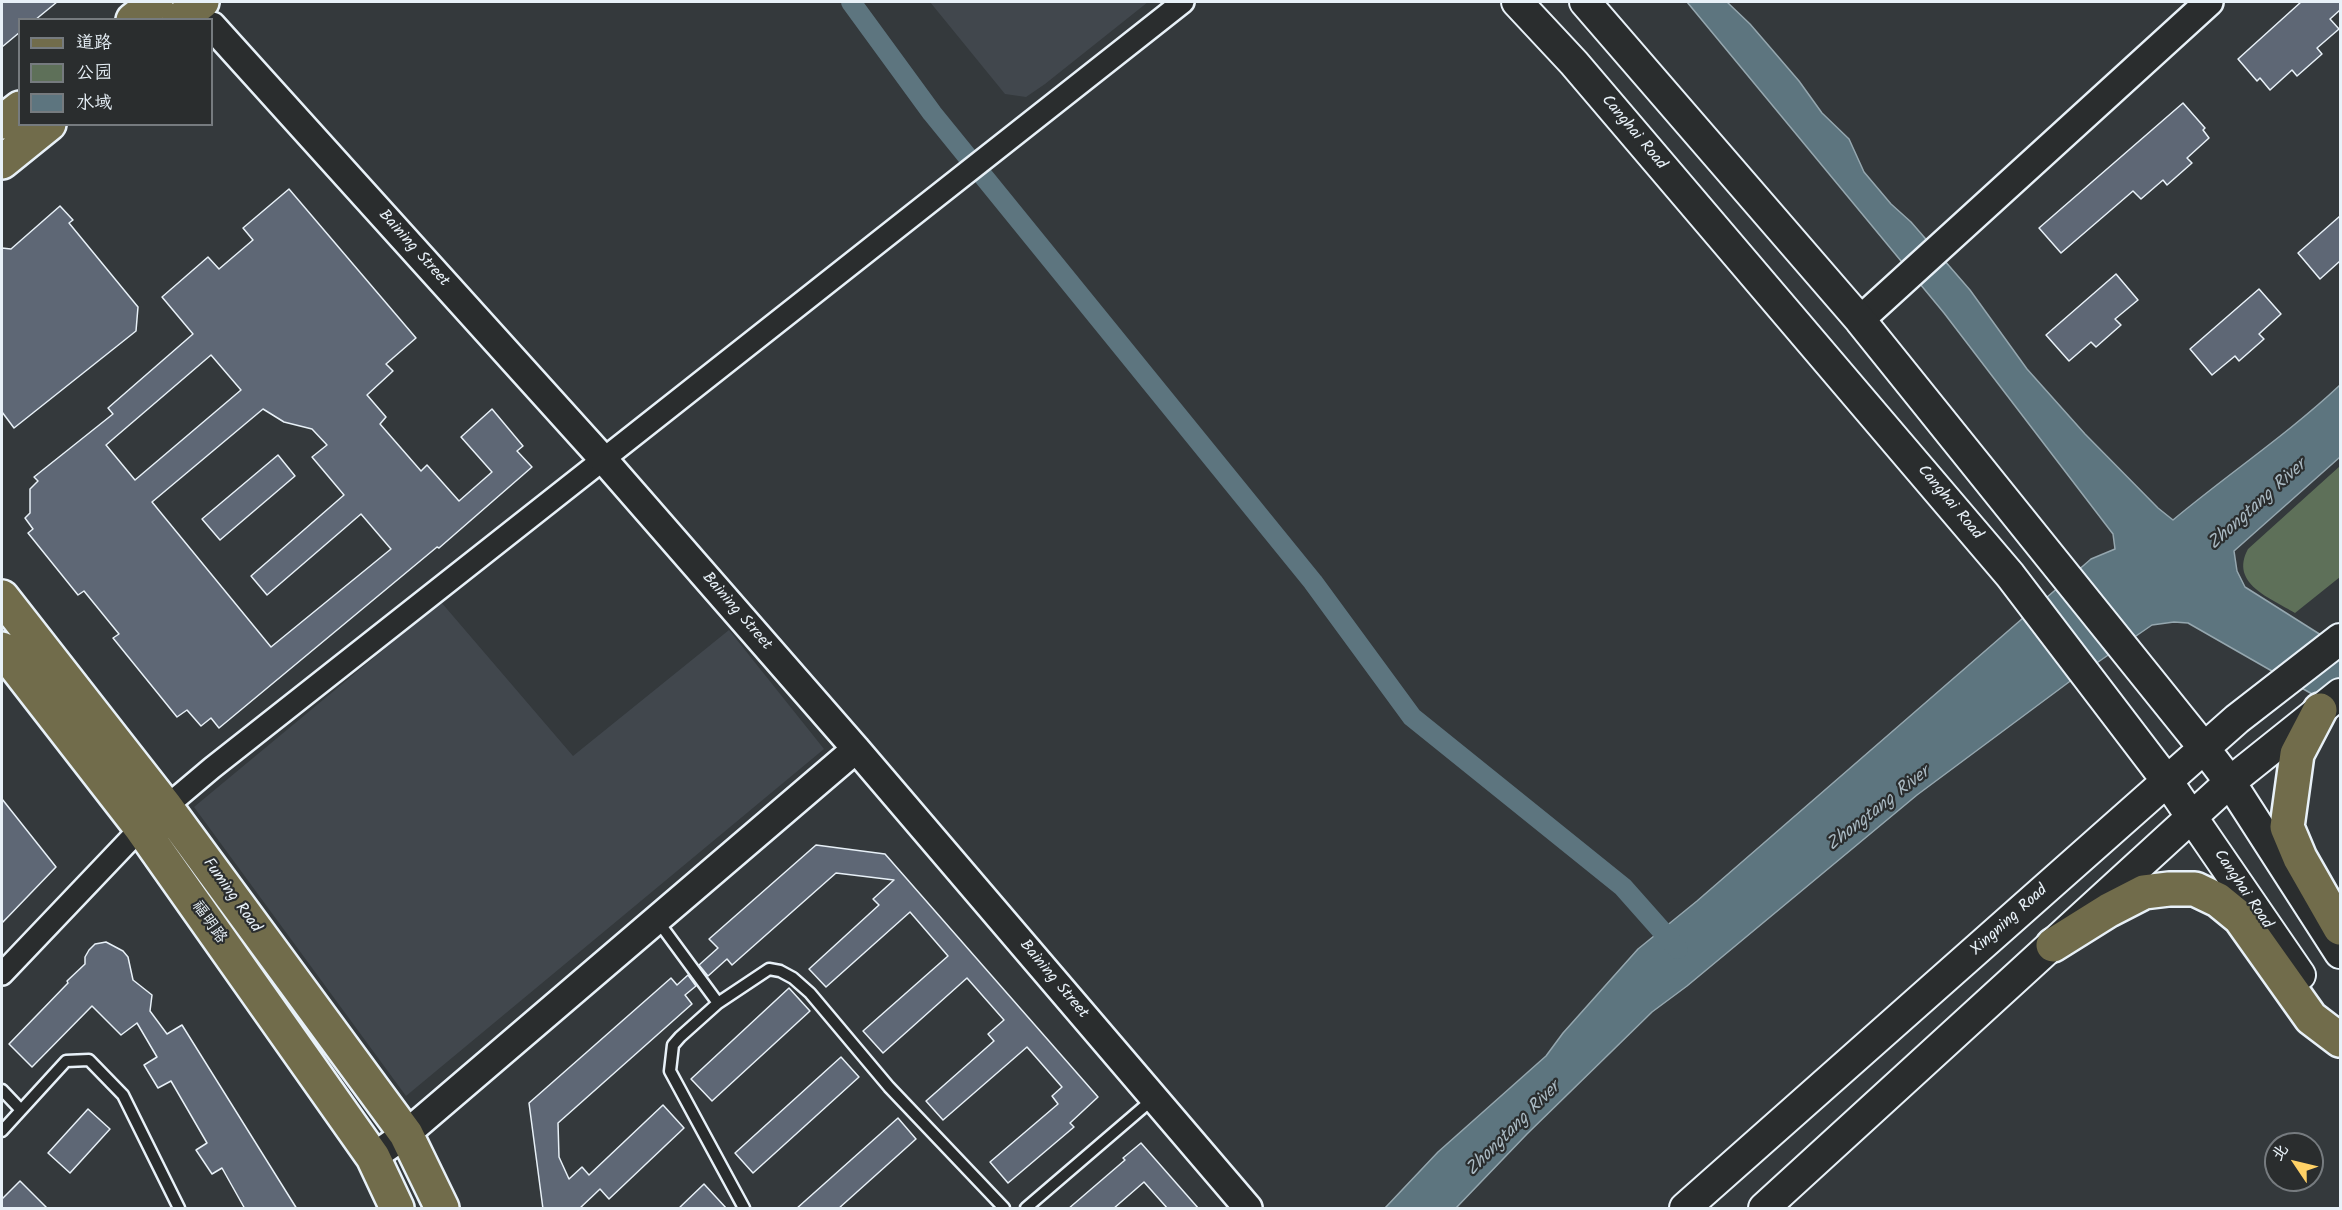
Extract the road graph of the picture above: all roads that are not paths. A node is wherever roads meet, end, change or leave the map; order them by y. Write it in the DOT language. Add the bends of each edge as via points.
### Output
graph roads {
  1 [pos="156,2"];
  2 [pos="1184,2"];
  3 [pos="1517,2"];
  4 [pos="1585,2"];
  5 [pos="2209,2"];
  6 [pos="136,18"];
  7 [pos="213,31"];
  8 [pos="18,110"];
  9 [pos="2,122"];
  10 [pos="47,126"];
  11 [pos="2,162"];
  12 [pos="1860,320"];
  13 [pos="603,459"];
  14 [pos="2,597"];
  15 [pos="2340,639"];
  16 [pos="2,649"];
  17 [pos="2330,702"];
  18 [pos="856,748"];
  19 [pos="2204,748"];
  20 [pos="2168,781"];
  21 [pos="2230,782"];
  22 [pos="166,807"];
  23 [pos="2192,815"];
  24 [pos="141,828"];
  25 [pos="656,919"];
  26 [pos="2340,928"];
  27 [pos="2053,945"];
  28 [pos="2340,954"];
  29 [pos="2,974"];
  30 [pos="718,1003"];
  31 [pos="2340,1035"];
  32 [pos="2340,1040"];
  33 [pos="2,1090"];
  34 [pos="1154,1098"];
  35 [pos="21,1110"];
  36 [pos="2,1131"];
  37 [pos="406,1134"];
  38 [pos="373,1157"];
  39 [pos="178,1209"];
  40 [pos="397,1209"];
  41 [pos="442,1209"];
  42 [pos="744,1209"];
  43 [pos="1004,1209"];
  44 [pos="1026,1209"];
  45 [pos="1248,1209"];
  46 [pos="1685,1209"];
  47 [pos="1764,1209"];
  1 -- 6 [label="main road"];
  2 -- 13 [label="street"];
  3 -- 20 [label="main road, Canghai Road" via="1574,63 2010,575"];
  4 -- 12 [label="main road"];
  5 -- 12 [label="street"];
  7 -- 13 [label="street, Baining Street"];
  8 -- 9 [label="main road"];
  10 -- 11 [label="main road"];
  12 -- 19 [label="main road"];
  13 -- 18 [label="street, Baining Street"];
  13 -- 22 [label="street"];
  14 -- 22 [label="main road, Fuming Road"];
  15 -- 19 [label="main road, Xingning Road"];
  16 -- 24 [label="main road, 福明路"];
  17 -- 21 [label="main road"];
  17 -- 26 [label="main road" via="2297,754 2288,827 2300,858"];
  18 -- 25 [label="street"];
  18 -- 34 [label="street, Baining Street"];
  19 -- 20 [label="main road, Xingning Road"];
  19 -- 21 [label="main road"];
  20 -- 23 [label="main road, Canghai Road"];
  20 -- 46 [label="main road, Xingning Road"];
  21 -- 23 [label="main road"];
  21 -- 28 [label="main road"];
  22 -- 24 [label="street"];
  22 -- 37 [label="main road, Fuming Road"];
  23 -- 27 [label="main road"];
  23 -- 31 [label="main road, Canghai Road"];
  24 -- 29 [label="street"];
  24 -- 38 [label="main road, 福明路"];
  25 -- 30 [label="lane"];
  25 -- 37 [label="street"];
  27 -- 32 [label="main road, Canghai Road" via="2144,892 2195,889 2218,900 2240,918 2311,1018"];
  27 -- 47 [label="main road"];
  30 -- 42 [label="lane" via="674,1045 670,1071"];
  30 -- 43 [label="lane" via="769,969 793,978"];
  33 -- 35 [label="lane"];
  34 -- 44 [label="lane"];
  34 -- 45 [label="street, Baining Street"];
  35 -- 36 [label="lane"];
  35 -- 39 [label="lane" via="66,1061 89,1060 123,1095"];
  37 -- 38 [label="street"];
  37 -- 41 [label="main road, Fuming Road"];
  38 -- 40 [label="main road, 福明路"];
}
